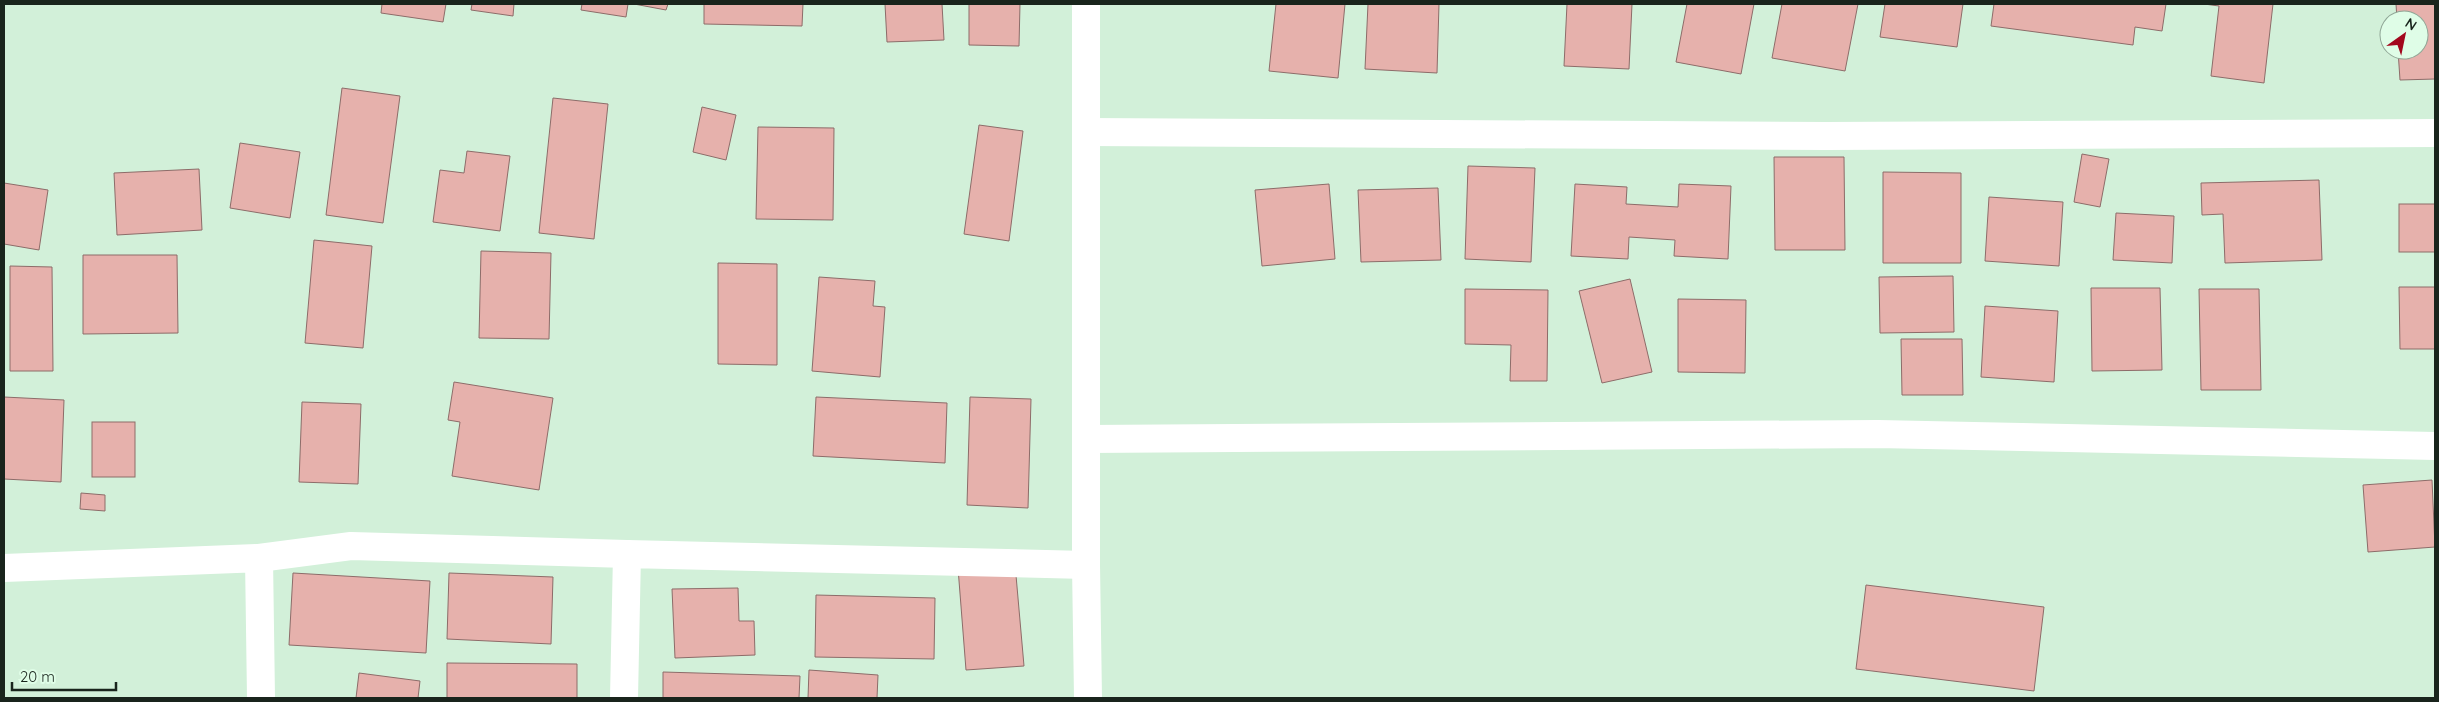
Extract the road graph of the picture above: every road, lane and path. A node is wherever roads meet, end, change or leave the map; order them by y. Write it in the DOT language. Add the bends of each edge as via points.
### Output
graph roads {
  1 [pos="1086,4"];
  2 [pos="1086,132"];
  3 [pos="2435,133"];
  4 [pos="1087,439"];
  5 [pos="2435,446"];
  6 [pos="627,554"];
  7 [pos="259,558"];
  8 [pos="1086,565"];
  9 [pos="4,568"];
  10 [pos="261,698"];
  11 [pos="624,698"];
  12 [pos="1088,698"];
  1 -- 2 [label="street"];
  2 -- 3 [label="street" via="1816,136"];
  2 -- 4 [label="street"];
  4 -- 5 [label="street" via="1878,434"];
  4 -- 8 [label="street"];
  6 -- 7 [label="street" via="351,546"];
  6 -- 8 [label="street"];
  6 -- 11 [label="street"];
  7 -- 9 [label="street"];
  7 -- 10 [label="street"];
  8 -- 12 [label="street"];
}
